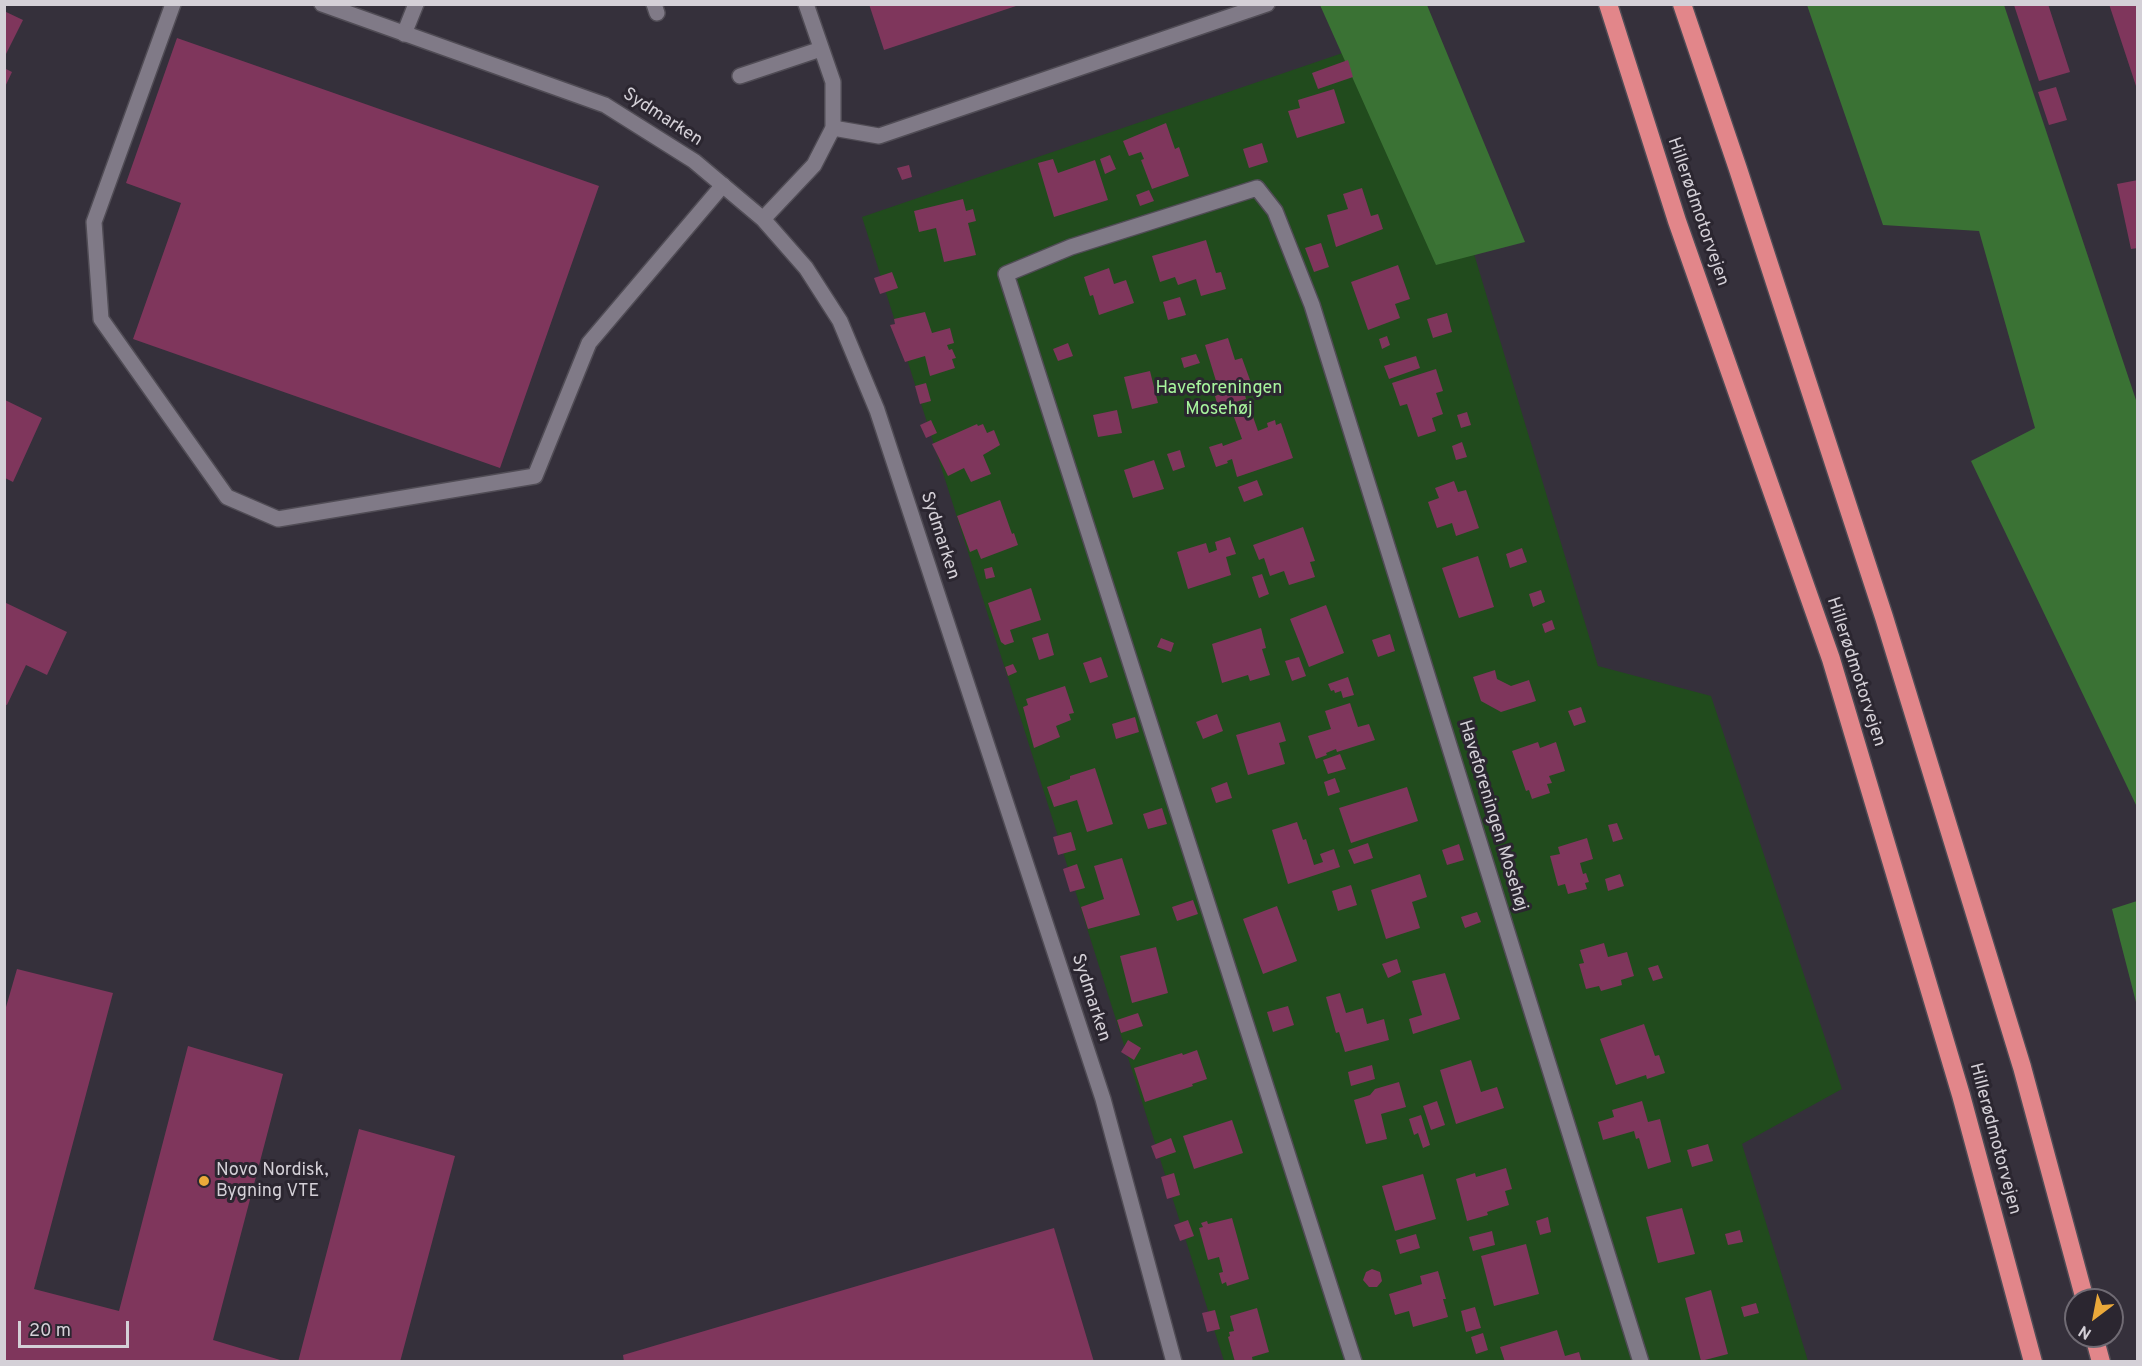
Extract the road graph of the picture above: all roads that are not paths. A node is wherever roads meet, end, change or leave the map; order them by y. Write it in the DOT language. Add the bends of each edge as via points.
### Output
graph roads {
  1 [pos="173,4"];
  2 [pos="322,4"];
  3 [pos="416,4"];
  4 [pos="806,4"];
  5 [pos="1268,4"];
  6 [pos="1608,4"];
  7 [pos="1682,4"];
  8 [pos="404,34"];
  9 [pos="821,49"];
  10 [pos="740,76"];
  11 [pos="833,128"];
  12 [pos="723,185"];
  13 [pos="763,219"];
  14 [pos="2082,1288"];
  15 [pos="1174,1362"];
  16 [pos="1354,1362"];
  17 [pos="1641,1362"];
  18 [pos="2033,1362"];
  1 -- 12 [label="street" via="93,222 101,319 227,496 278,519 535,476 589,343"];
  2 -- 8 [label="street, Sydmarken"];
  3 -- 8 [label="street"];
  4 -- 9 [label="street"];
  5 -- 11 [label="street" via="879,136"];
  6 -- 18 [label="highway, Hillerødmotorvejen" via="1677,221 1831,659 1961,1095"];
  7 -- 14 [label="highway" via="1894,651 2022,1067"];
  8 -- 12 [label="street, Sydmarken" via="605,105 694,161"];
  9 -- 10 [label="street"];
  9 -- 11 [label="street" via="833,82"];
  11 -- 13 [label="street" via="814,165"];
  12 -- 13 [label="street, Sydmarken"];
  13 -- 15 [label="street, Sydmarken" via="806,268 840,321 877,410 1103,1099"];
  16 -- 17 [label="street, Haveforeningen Mosehøj" via="1006,274 1071,247 1257,188 1275,211 1312,305"];
}
